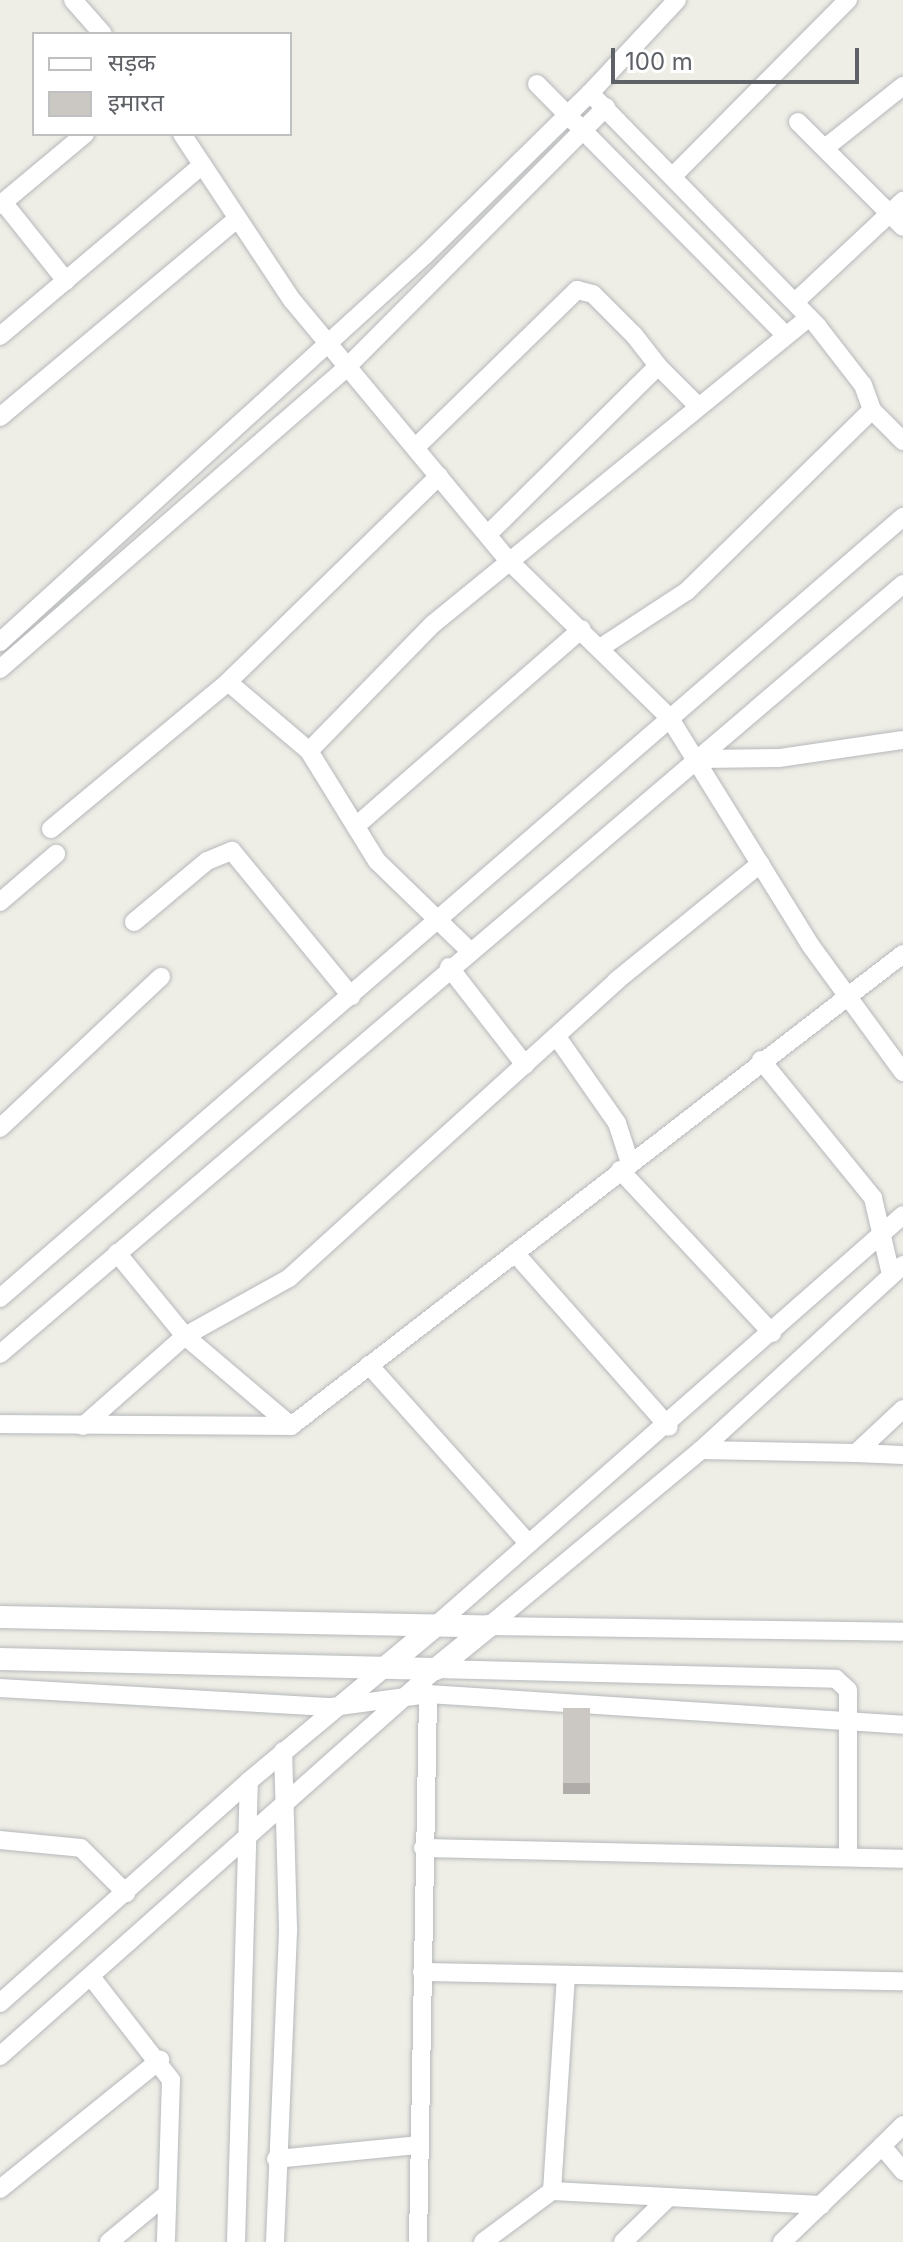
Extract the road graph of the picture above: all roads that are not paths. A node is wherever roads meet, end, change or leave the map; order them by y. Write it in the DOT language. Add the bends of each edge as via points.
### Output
graph roads {
  1 [pos="73,0"];
  2 [pos="677,0"];
  3 [pos="848,0"];
  4 [pos="101,32"];
  5 [pos="537,84"];
  6 [pos="903,86"];
  7 [pos="590,93"];
  8 [pos="606,107"];
  9 [pos="565,112"];
  10 [pos="798,122"];
  11 [pos="582,129"];
  12 [pos="83,136"];
  13 [pos="183,136"];
  14 [pos="825,148"];
  15 [pos="202,165"];
  16 [pos="674,175"];
  17 [pos="1,204"];
  18 [pos="899,214"];
  19 [pos="237,219"];
  20 [pos="66,281"];
  21 [pos="795,302"];
  22 [pos="809,317"];
  23 [pos="0,336"];
  24 [pos="786,336"];
  25 [pos="327,342"];
  26 [pos="658,366"];
  27 [pos="347,367"];
  28 [pos="695,403"];
  29 [pos="872,410"];
  30 [pos="0,417"];
  31 [pos="903,441"];
  32 [pos="416,447"];
  33 [pos="439,476"];
  34 [pos="903,517"];
  35 [pos="489,533"];
  36 [pos="509,561"];
  37 [pos="903,584"];
  38 [pos="582,629"];
  39 [pos="0,642"];
  40 [pos="600,648"];
  41 [pos="0,669"];
  42 [pos="228,682"];
  43 [pos="669,717"];
  44 [pos="903,740"];
  45 [pos="309,751"];
  46 [pos="699,759"];
  47 [pos="357,825"];
  48 [pos="51,829"];
  49 [pos="56,854"];
  50 [pos="760,864"];
  51 [pos="0,902"];
  52 [pos="134,922"];
  53 [pos="435,922"];
  54 [pos="469,950"];
  55 [pos="903,954"];
  56 [pos="449,967"];
  57 [pos="161,977"];
  58 [pos="848,992"];
  59 [pos="351,996"];
  60 [pos="557,1037"];
  61 [pos="761,1060"];
  62 [pos="525,1065"];
  63 [pos="903,1072"];
  64 [pos="0,1128"];
  65 [pos="624,1165"];
  66 [pos="903,1215"];
  67 [pos="885,1230"];
  68 [pos="117,1253"];
  69 [pos="515,1253"];
  70 [pos="897,1270"];
  71 [pos="0,1298"];
  72 [pos="772,1333"];
  73 [pos="185,1336"];
  74 [pos="0,1354"];
  75 [pos="369,1365"];
  76 [pos="903,1409"];
  77 [pos="0,1424"];
  78 [pos="83,1426"];
  79 [pos="291,1426"];
  80 [pos="669,1427"];
  81 [pos="701,1450"];
  82 [pos="856,1453"];
  83 [pos="903,1455"];
  84 [pos="528,1543"];
  85 [pos="0,1617"];
  86 [pos="489,1626"];
  87 [pos="434,1627"];
  88 [pos="903,1632"];
  89 [pos="0,1659"];
  90 [pos="387,1666"];
  91 [pos="436,1669"];
  92 [pos="0,1688"];
  93 [pos="428,1694"];
  94 [pos="403,1696"];
  95 [pos="332,1707"];
  96 [pos="844,1725"];
  97 [pos="903,1725"];
  98 [pos="283,1751"];
  99 [pos="249,1781"];
  100 [pos="286,1803"];
  101 [pos="250,1835"];
  102 [pos="0,1840"];
  103 [pos="423,1848"];
  104 [pos="848,1857"];
  105 [pos="903,1859"];
  106 [pos="126,1893"];
  107 [pos="422,1972"];
  108 [pos="566,1975"];
  109 [pos="92,1978"];
  110 [pos="903,1981"];
  111 [pos="0,2003"];
  112 [pos="0,2056"];
  113 [pos="160,2060"];
  114 [pos="903,2125"];
  115 [pos="418,2145"];
  116 [pos="882,2146"];
  117 [pos="276,2159"];
  118 [pos="903,2171"];
  119 [pos="0,2189"];
  120 [pos="552,2191"];
  121 [pos="167,2194"];
  122 [pos="668,2198"];
  123 [pos="822,2205"];
  124 [pos="109,2242"];
  125 [pos="166,2242"];
  126 [pos="236,2242"];
  127 [pos="275,2242"];
  128 [pos="418,2242"];
  129 [pos="483,2242"];
  130 [pos="623,2242"];
  131 [pos="782,2242"];
  1 -- 4 [label="street"];
  2 -- 7 [label="street"];
  3 -- 16 [label="street"];
  5 -- 9 [label="street"];
  6 -- 14 [label="street"];
  7 -- 8 [label="street"];
  7 -- 9 [label="street"];
  8 -- 11 [label="street"];
  8 -- 16 [label="street"];
  9 -- 11 [label="street"];
  9 -- 25 [label="street"];
  10 -- 14 [label="street"];
  11 -- 24 [label="street"];
  11 -- 27 [label="street"];
  12 -- 17 [label="street"];
  13 -- 15 [label="street"];
  14 -- 18 [label="street"];
  15 -- 19 [label="street"];
  15 -- 20 [label="street"];
  16 -- 21 [label="street"];
  17 -- 20 [label="street"];
  18 -- 21 [label="street"];
  19 -- 25 [label="street"];
  19 -- 30 [label="street" via="139,294"];
  20 -- 23 [label="street"];
  21 -- 22 [label="street"];
  22 -- 24 [label="street"];
  22 -- 29 [label="street" via="863,385"];
  24 -- 28 [label="street"];
  25 -- 27 [label="street"];
  25 -- 39 [label="street"];
  26 -- 28 [label="street"];
  26 -- 32 [label="street" via="593,294 577,290"];
  26 -- 35 [label="street"];
  27 -- 32 [label="street"];
  27 -- 41 [label="street"];
  28 -- 36 [label="street"];
  29 -- 31 [label="street"];
  29 -- 40 [label="street" via="687,591"];
  32 -- 33 [label="street"];
  33 -- 35 [label="street"];
  33 -- 42 [label="street"];
  34 -- 43 [label="street"];
  35 -- 36 [label="street"];
  36 -- 38 [label="street"];
  36 -- 45 [label="street" via="433,624"];
  37 -- 46 [label="street"];
  38 -- 40 [label="street"];
  38 -- 47 [label="street"];
  40 -- 43 [label="street"];
  42 -- 45 [label="street"];
  42 -- 48 [label="street"];
  43 -- 46 [label="street"];
  43 -- 53 [label="street"];
  44 -- 46 [label="street" via="779,758"];
  45 -- 47 [label="street"];
  46 -- 50 [label="street"];
  46 -- 54 [label="street"];
  47 -- 53 [label="street" via="377,861"];
  49 -- 51 [label="street"];
  50 -- 58 [label="street"];
  50 -- 60 [label="street"];
  52 -- 59 [label="street" via="207,861 232,851"];
  53 -- 54 [label="street"];
  53 -- 59 [label="street"];
  54 -- 56 [label="street"];
  55 -- 58 [label="street"];
  56 -- 62 [label="street"];
  56 -- 68 [label="street"];
  57 -- 64 [label="street"];
  58 -- 61 [label="street"];
  58 -- 63 [label="street"];
  59 -- 71 [label="street"];
  60 -- 62 [label="street"];
  60 -- 65 [label="street" via="617,1123"];
  61 -- 65 [label="street"];
  61 -- 67 [label="street" via="859,1179"];
  62 -- 73 [label="street" via="289,1278"];
  65 -- 69 [label="street" via="604,1191"];
  65 -- 72 [label="street"];
  66 -- 67 [label="street"];
  67 -- 70 [label="street"];
  67 -- 72 [label="street"];
  68 -- 73 [label="street"];
  68 -- 74 [label="street"];
  69 -- 75 [label="street"];
  69 -- 80 [label="street"];
  70 -- 81 [label="street"];
  72 -- 80 [label="street"];
  73 -- 78 [label="street"];
  73 -- 79 [label="street"];
  75 -- 79 [label="street"];
  75 -- 84 [label="street"];
  76 -- 82 [label="street"];
  77 -- 78 [label="street"];
  78 -- 79 [label="street"];
  80 -- 84 [label="street"];
  81 -- 82 [label="street"];
  81 -- 86 [label="street"];
  82 -- 83 [label="street"];
  84 -- 87 [label="street"];
  85 -- 87 [label="street"];
  86 -- 87 [label="street"];
  86 -- 88 [label="street"];
  86 -- 91 [label="street"];
  87 -- 90 [label="street"];
  89 -- 90 [label="street"];
  90 -- 91 [label="street"];
  90 -- 95 [label="street"];
  91 -- 94 [label="street"];
  91 -- 96 [label="street" via="836,1679 848,1690"];
  92 -- 95 [label="street"];
  93 -- 94 [label="street"];
  93 -- 96 [label="street"];
  93 -- 103 [label="street"];
  94 -- 95 [label="street"];
  94 -- 100 [label="street"];
  95 -- 98 [label="street"];
  96 -- 97 [label="street"];
  96 -- 104 [label="street"];
  98 -- 99 [label="street"];
  98 -- 100 [label="street"];
  99 -- 101 [label="street"];
  99 -- 106 [label="street"];
  100 -- 101 [label="street"];
  100 -- 117 [label="street"];
  101 -- 109 [label="street"];
  101 -- 126 [label="street"];
  102 -- 106 [label="street" via="81,1848"];
  103 -- 104 [label="street"];
  103 -- 107 [label="street"];
  104 -- 105 [label="street"];
  106 -- 111 [label="street"];
  107 -- 108 [label="street"];
  107 -- 115 [label="street"];
  108 -- 110 [label="street"];
  108 -- 120 [label="street"];
  109 -- 112 [label="street"];
  109 -- 113 [label="street"];
  113 -- 119 [label="street"];
  113 -- 121 [label="street" via="171,2080 176,2118"];
  114 -- 116 [label="street"];
  115 -- 117 [label="street"];
  115 -- 128 [label="street"];
  116 -- 118 [label="street"];
  116 -- 123 [label="street"];
  117 -- 127 [label="street"];
  120 -- 122 [label="street"];
  120 -- 129 [label="street"];
  121 -- 124 [label="street"];
  121 -- 125 [label="street"];
  122 -- 123 [label="street"];
  122 -- 130 [label="street"];
  123 -- 131 [label="street"];
}
